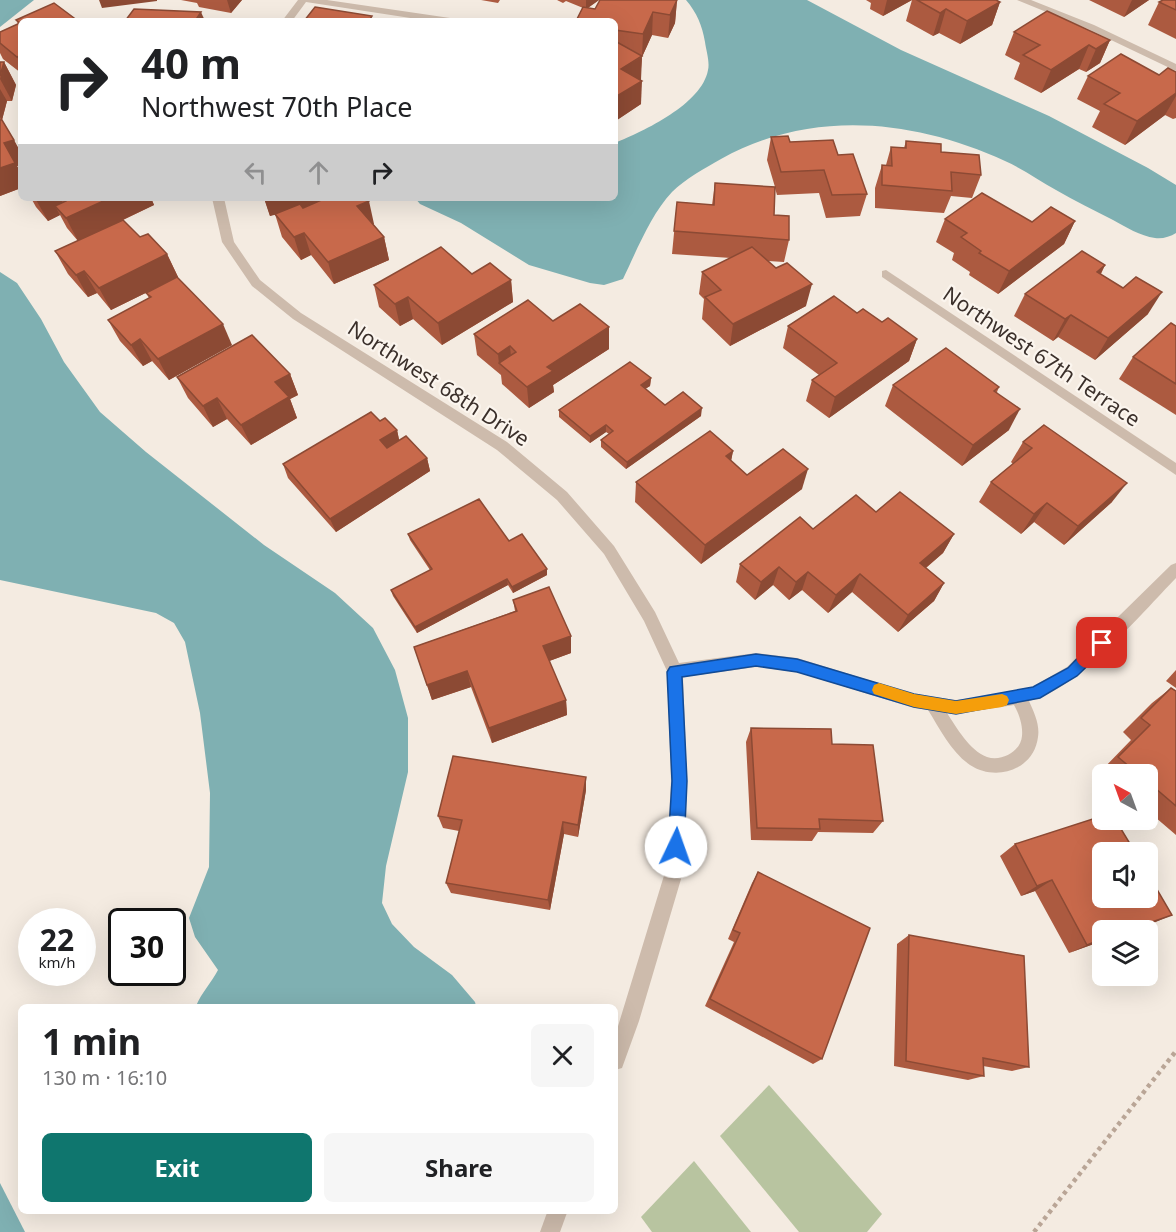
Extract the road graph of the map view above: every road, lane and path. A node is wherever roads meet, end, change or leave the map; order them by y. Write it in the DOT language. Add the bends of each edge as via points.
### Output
graph roads {
  1 [pos="303,0"];
  2 [pos="308,0"];
  3 [pos="1022,0"];
  4 [pos="289,18"];
  5 [pos="430,18"];
  6 [pos="1176,68"];
  7 [pos="219,201"];
  8 [pos="886,274"];
  9 [pos="1176,470"];
  10 [pos="1176,569"];
  11 [pos="675,672"];
  12 [pos="1018,697"];
  13 [pos="932,704"];
  14 [pos="1176,1051"];
  15 [pos="618,1053"];
  16 [pos="557,1214"];
  17 [pos="550,1232"];
  18 [pos="1034,1232"];
  1 -- 4 [label="street"];
  2 -- 5 [label="street"];
  3 -- 6 [label="street" via="1091,27"];
  7 -- 11 [label="street, Northwest 68th Drive" via="228,242 256,283 297,316 502,446 562,496 609,550 650,617"];
  8 -- 9 [label="street, Northwest 67th Terrace"];
  10 -- 12 [label="street" via="1072,672 1035,693"];
  11 -- 13 [label="street" via="756,660 797,665"];
  11 -- 15 [label="street" via="680,781 675,869"];
  12 -- 13 [label="street" via="956,707"];
  12 -- 13 [label="street" via="1031,729 1028,745 1011,764 995,767 968,753"];
  14 -- 18 [label="path"];
  16 -- 17 [label="street"];
}
